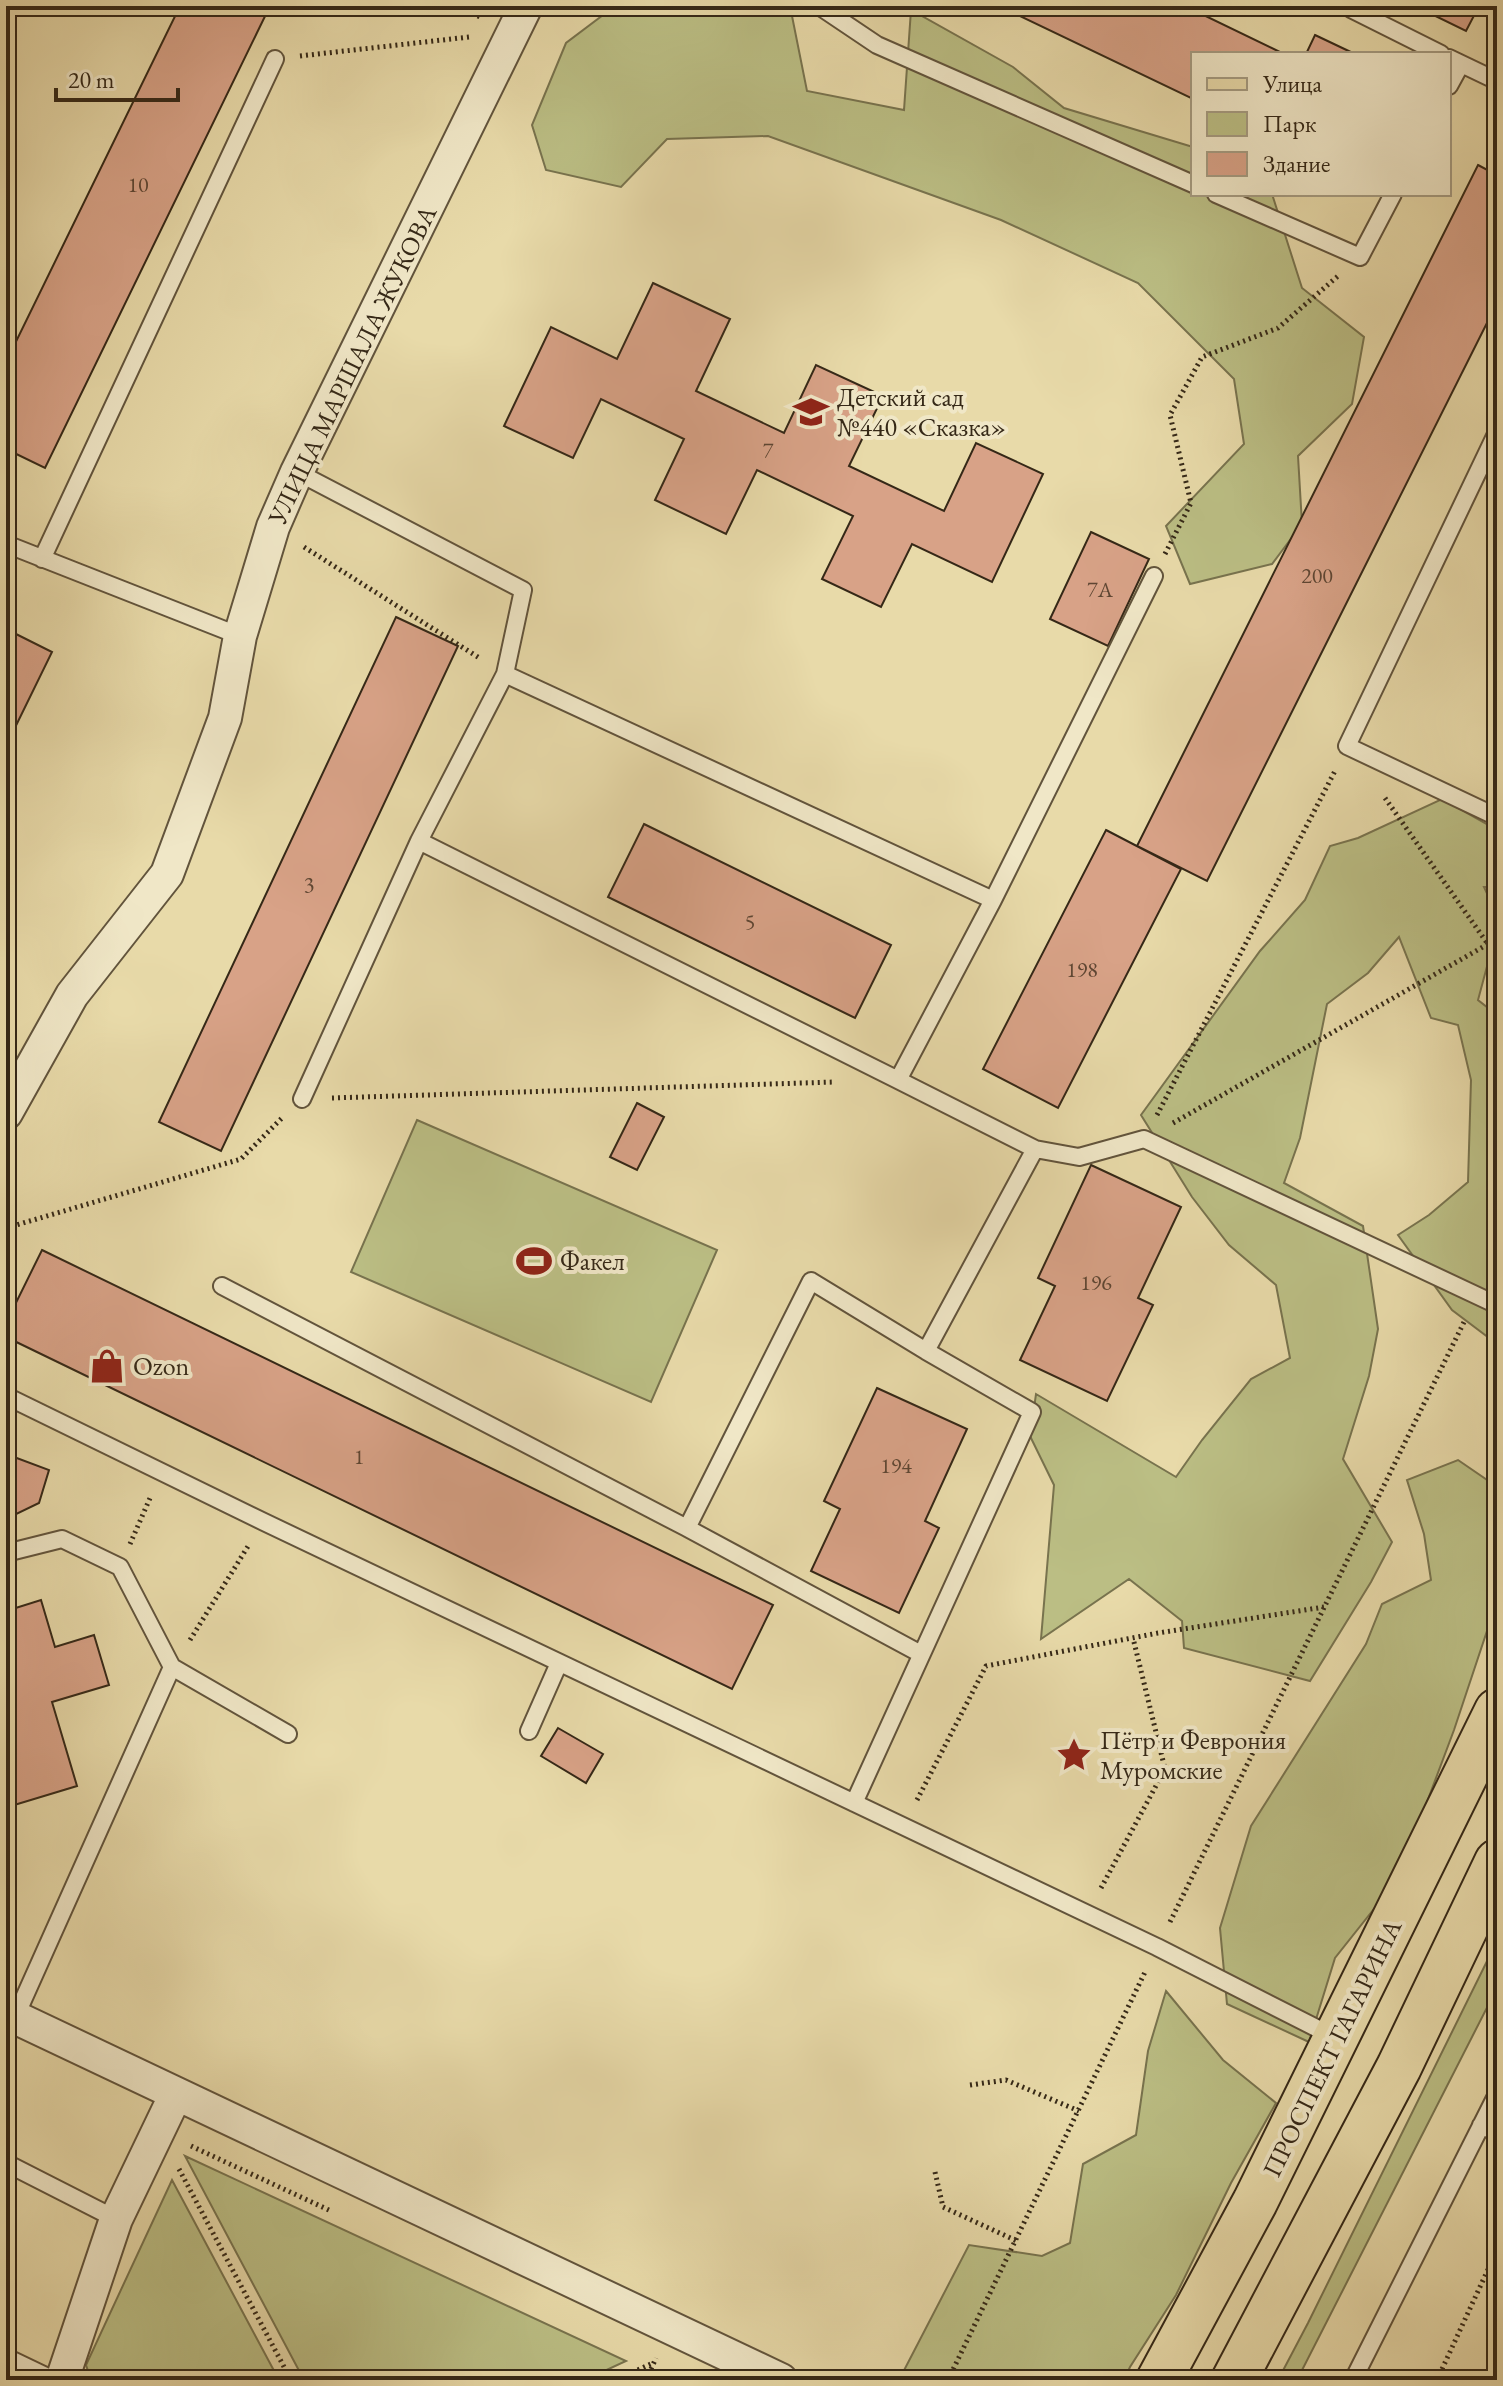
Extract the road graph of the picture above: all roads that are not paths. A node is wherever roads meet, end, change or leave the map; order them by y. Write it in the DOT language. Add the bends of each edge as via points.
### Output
graph roads {
  1 [pos="819,6"];
  2 [pos="1351,9"];
  3 [pos="520,19"];
  4 [pos="1437,52"];
  5 [pos="275,59"];
  6 [pos="1455,61"];
  7 [pos="1497,81"];
  8 [pos="1191,183"];
  9 [pos="1221,196"];
  10 [pos="1392,196"];
  11 [pos="1497,432"];
  12 [pos="297,472"];
  13 [pos="6,544"];
  14 [pos="42,559"];
  15 [pos="1154,576"];
  16 [pos="240,636"];
  17 [pos="505,674"];
  18 [pos="1497,817"];
  19 [pos="419,841"];
  20 [pos="993,900"];
  21 [pos="898,1080"];
  22 [pos="302,1099"];
  23 [pos="6,1113"];
  24 [pos="1035,1149"];
  25 [pos="222,1286"];
  26 [pos="1497,1305"];
  27 [pos="926,1351"];
  28 [pos="6,1396"];
  29 [pos="687,1528"];
  30 [pos="6,1553"];
  31 [pos="921,1654"];
  32 [pos="559,1663"];
  33 [pos="172,1667"];
  34 [pos="1497,1711"];
  35 [pos="529,1731"];
  36 [pos="288,1734"];
  37 [pos="854,1803"];
  38 [pos="1497,1862"];
  39 [pos="10,2016"];
  40 [pos="1337,2039"];
  41 [pos="176,2094"];
  42 [pos="1497,2094"];
  43 [pos="1481,2125"];
  44 [pos="1497,2133"];
  45 [pos="6,2163"];
  46 [pos="116,2219"];
  47 [pos="6,2357"];
  48 [pos="54,2380"];
  49 [pos="62,2380"];
  50 [pos="781,2380"];
  51 [pos="1159,2380"];
  52 [pos="1234,2380"];
  53 [pos="1353,2380"];
  1 -- 8 [label="lane" via="877,45"];
  2 -- 4 [label="lane"];
  3 -- 12 [label="street, УЛИЦА МАРШАЛА ЖУКОВА"];
  5 -- 14 [label="lane"];
  6 -- 7 [label="lane"];
  9 -- 10 [label="lane" via="1360,257"];
  11 -- 18 [label="lane" via="1347,746"];
  12 -- 16 [label="street, УЛИЦА МАРШАЛА ЖУКОВА" via="273,527"];
  12 -- 17 [label="lane" via="523,590"];
  13 -- 14 [label="lane"];
  14 -- 16 [label="lane"];
  15 -- 20 [label="lane"];
  16 -- 23 [label="street, УЛИЦА МАРШАЛА ЖУКОВА" via="225,718 167,874 72,995"];
  17 -- 19 [label="lane"];
  17 -- 20 [label="lane"];
  19 -- 21 [label="lane"];
  19 -- 22 [label="lane"];
  20 -- 21 [label="lane"];
  21 -- 24 [label="lane"];
  24 -- 26 [label="lane" via="1079,1157 1144,1139"];
  24 -- 27 [label="lane"];
  25 -- 29 [label="lane"];
  27 -- 29 [label="lane" via="811,1281"];
  27 -- 31 [label="lane" via="1032,1412"];
  28 -- 32 [label="lane"];
  29 -- 31 [label="lane"];
  30 -- 33 [label="lane" via="62,1539 120,1567"];
  31 -- 37 [label="lane"];
  32 -- 35 [label="lane"];
  32 -- 37 [label="lane"];
  33 -- 36 [label="lane"];
  33 -- 39 [label="lane"];
  34 -- 40 [label="main road, ПРОСПЕКТ ГАГАРИНА"];
  37 -- 40 [label="lane"];
  38 -- 52 [label="main road" via="1399,2067"];
  39 -- 41 [label="street"];
  40 -- 51 [label="main road, ПРОСПЕКТ ГАГАРИНА"];
  41 -- 46 [label="street"];
  41 -- 50 [label="street"];
  42 -- 43 [label="lane"];
  43 -- 44 [label="lane"];
  43 -- 53 [label="lane"];
  45 -- 46 [label="lane"];
  46 -- 49 [label="street"];
  47 -- 48 [label="lane"];
}
